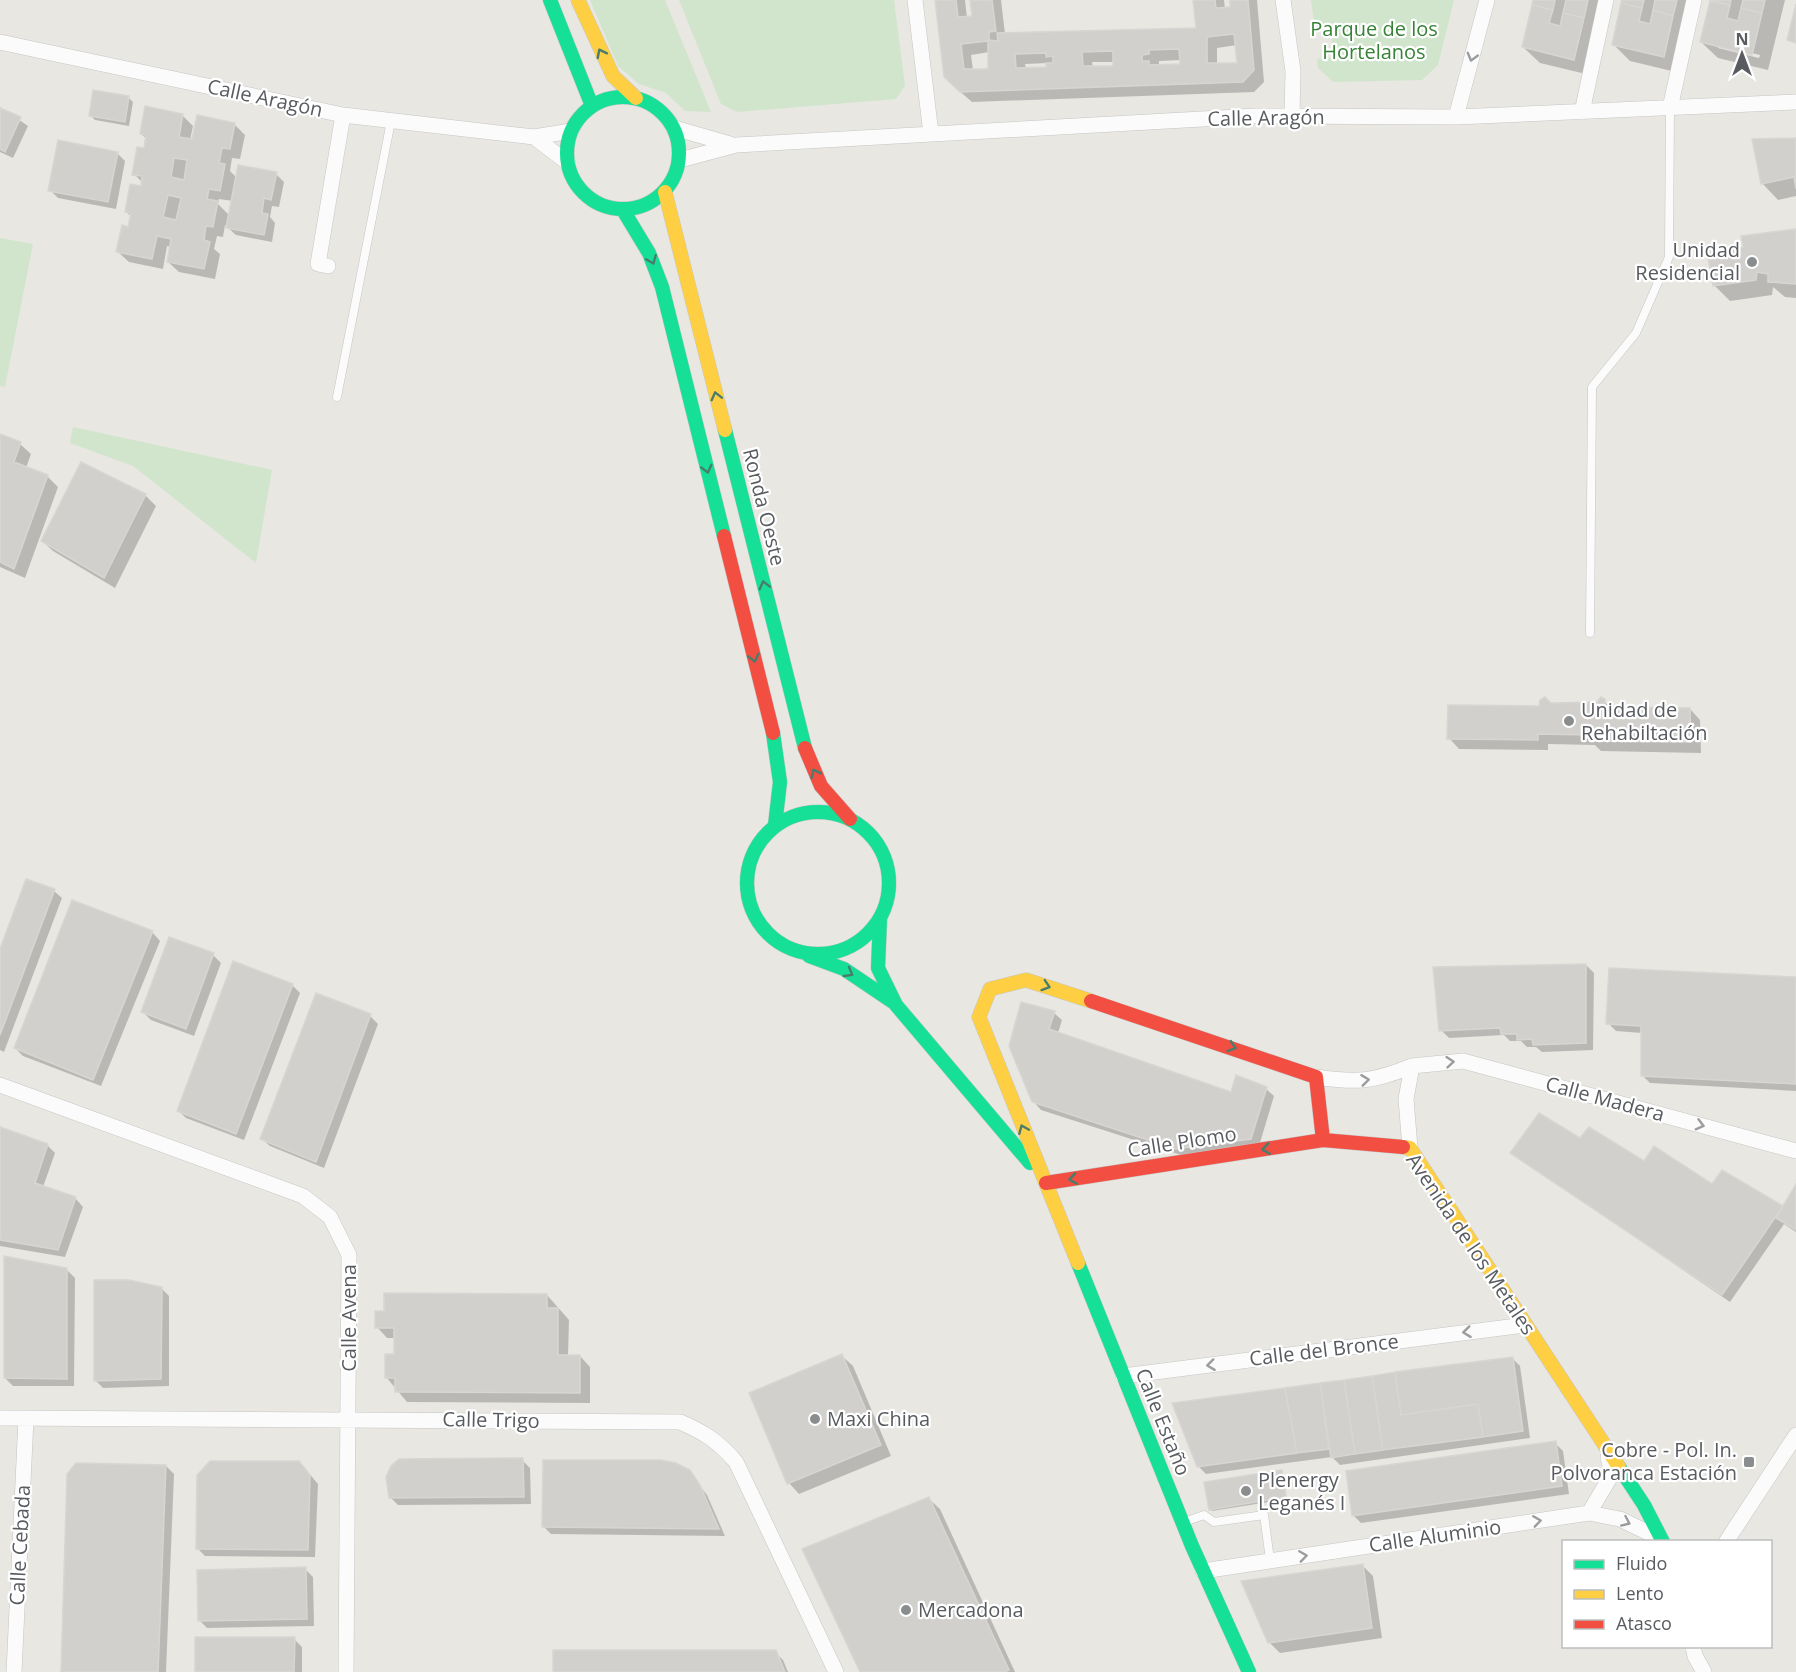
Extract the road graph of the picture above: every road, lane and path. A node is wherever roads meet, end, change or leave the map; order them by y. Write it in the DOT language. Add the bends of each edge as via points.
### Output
graph roads {
  1 [pos="550,0"];
  2 [pos="578,0"];
  3 [pos="915,0"];
  4 [pos="1283,0"];
  5 [pos="1487,0"];
  6 [pos="1606,0"];
  7 [pos="1694,0"];
  8 [pos="0,42"];
  9 [pos="636,98"];
  10 [pos="1796,102"];
  11 [pos="592,106"];
  12 [pos="1670,108"];
  13 [pos="1582,112"];
  14 [pos="343,115"];
  15 [pos="1292,116"];
  16 [pos="1456,117"];
  17 [pos="391,121"];
  18 [pos="674,128"];
  19 [pos="572,131"];
  20 [pos="931,134"];
  21 [pos="534,137"];
  22 [pos="736,145"];
  23 [pos="680,160"];
  24 [pos="568,163"];
  25 [pos="664,192"];
  26 [pos="623,210"];
  27 [pos="328,266"];
  28 [pos="337,397"];
  29 [pos="1590,633"];
  30 [pos="850,819"];
  31 [pos="776,825"];
  32 [pos="880,919"];
  33 [pos="796,952"];
  34 [pos="896,1005"];
  35 [pos="1412,1066"];
  36 [pos="1316,1077"];
  37 [pos="0,1085"];
  38 [pos="1323,1140"];
  39 [pos="1410,1148"];
  40 [pos="1796,1151"];
  41 [pos="1046,1183"];
  42 [pos="1525,1325"];
  43 [pos="1123,1376"];
  44 [pos="0,1418"];
  45 [pos="26,1419"];
  46 [pos="349,1419"];
  47 [pos="1796,1435"];
  48 [pos="1606,1448"];
  49 [pos="1589,1513"];
  50 [pos="1182,1523"];
  51 [pos="1662,1540"];
  52 [pos="1727,1540"];
  53 [pos="1270,1560"];
  54 [pos="1203,1571"];
  55 [pos="1693,1648"];
  56 [pos="14,1672"];
  57 [pos="346,1672"];
  58 [pos="836,1672"];
  59 [pos="1249,1672"];
  60 [pos="1704,1672"];
  1 -- 11 [label="main road"];
  9 -- 2 [label="main road, one-way" via="613,76"];
  3 -- 20 [label="street"];
  4 -- 15 [label="street" via="1293,71"];
  5 -- 16 [label="street, one-way"];
  6 -- 13 [label="street"];
  7 -- 12 [label="street"];
  8 -- 14 [label="street, Calle Aragón"];
  9 -- 11 [label="main road" via="606,99"];
  9 -- 18 [label="main road" via="658,109"];
  10 -- 12 [label="street, Calle Aragón"];
  11 -- 19 [label="main road"];
  12 -- 13 [label="street, Calle Aragón"];
  12 -- 29 [label="lane" via="1669,257 1636,333 1592,387"];
  13 -- 16 [label="street, Calle Aragón"];
  14 -- 17 [label="street, Calle Aragón"];
  14 -- 27 [label="street" via="318,264"];
  15 -- 16 [label="street, Calle Aragón"];
  15 -- 20 [label="street, Calle Aragón"];
  17 -- 21 [label="street, Calle Aragón"];
  17 -- 28 [label="lane"];
  18 -- 22 [label="street, Calle Aragón"];
  18 -- 23 [label="main road"];
  19 -- 21 [label="street, Calle Aragón"];
  19 -- 24 [label="main road"];
  20 -- 22 [label="street, Calle Aragón"];
  21 -- 24 [label="street"];
  22 -- 23 [label="street, Calle Aragón"];
  23 -- 25 [label="main road" via="675,178"];
  24 -- 26 [label="main road" via="574,182 587,196 604,206"];
  25 -- 26 [label="main road" via="638,208"];
  30 -- 25 [label="main road, Ronda Oeste, one-way" via="821,786 807,758"];
  26 -- 31 [label="main road, one-way" via="649,253 662,287 778,753"];
  30 -- 31 [label="main road" via="812,812"];
  30 -- 32 [label="main road" via="869,833 882,852 889,874 888,897"];
  31 -- 33 [label="main road" via="760,842 750,861 746,884 750,906 760,925 776,941"];
  32 -- 33 [label="main road" via="865,938 844,950 820,955"];
  32 -- 34 [label="main road, Calle Estaño" via="878,968"];
  33 -- 34 [label="main road, Calle Estaño, one-way" via="844,969"];
  34 -- 41 [label="main road, Calle Estaño"];
  36 -- 35 [label="street, Calle Madera, one-way" via="1350,1082 1372,1080"];
  35 -- 39 [label="street" via="1406,1099"];
  35 -- 40 [label="street, Calle Madera, one-way" via="1463,1061"];
  36 -- 38 [label="main road"];
  41 -- 36 [label="main road, Calle Estaño, one-way" via="979,1017 990,989 1026,980"];
  37 -- 46 [label="street, Calle Avena" via="303,1196 330,1216 349,1255"];
  38 -- 39 [label="main road, Avenida de los Metales"];
  38 -- 41 [label="main road, Calle Plomo, one-way"];
  39 -- 42 [label="main road, Avenida de los Metales"];
  41 -- 43 [label="main road, Calle Estaño"];
  42 -- 43 [label="street, Calle del Bronce, one-way"];
  42 -- 48 [label="main road, Avenida de los Metales"];
  43 -- 50 [label="main road, Calle Estaño"];
  44 -- 45 [label="street, Calle Trigo"];
  45 -- 46 [label="street, Calle Trigo"];
  45 -- 56 [label="street, Calle Cebada"];
  46 -- 57 [label="street, Calle Avena"];
  46 -- 58 [label="street, Calle Trigo" via="680,1422 707,1433 736,1462"];
  47 -- 52 [label="street"];
  48 -- 49 [label="street" via="1611,1474"];
  48 -- 51 [label="main road, Avenida de los Metales"];
  49 -- 51 [label="street, Calle Aluminio, one-way" via="1620,1519"];
  53 -- 49 [label="street, Calle Aluminio, one-way"];
  50 -- 53 [label="lane" via="1204,1515 1214,1522 1264,1515"];
  50 -- 54 [label="main road, Calle Estaño"];
  53 -- 54 [label="street, Calle Aluminio"];
  54 -- 59 [label="main road, Calle Estaño"];
  55 -- 60 [label="street"];
}
